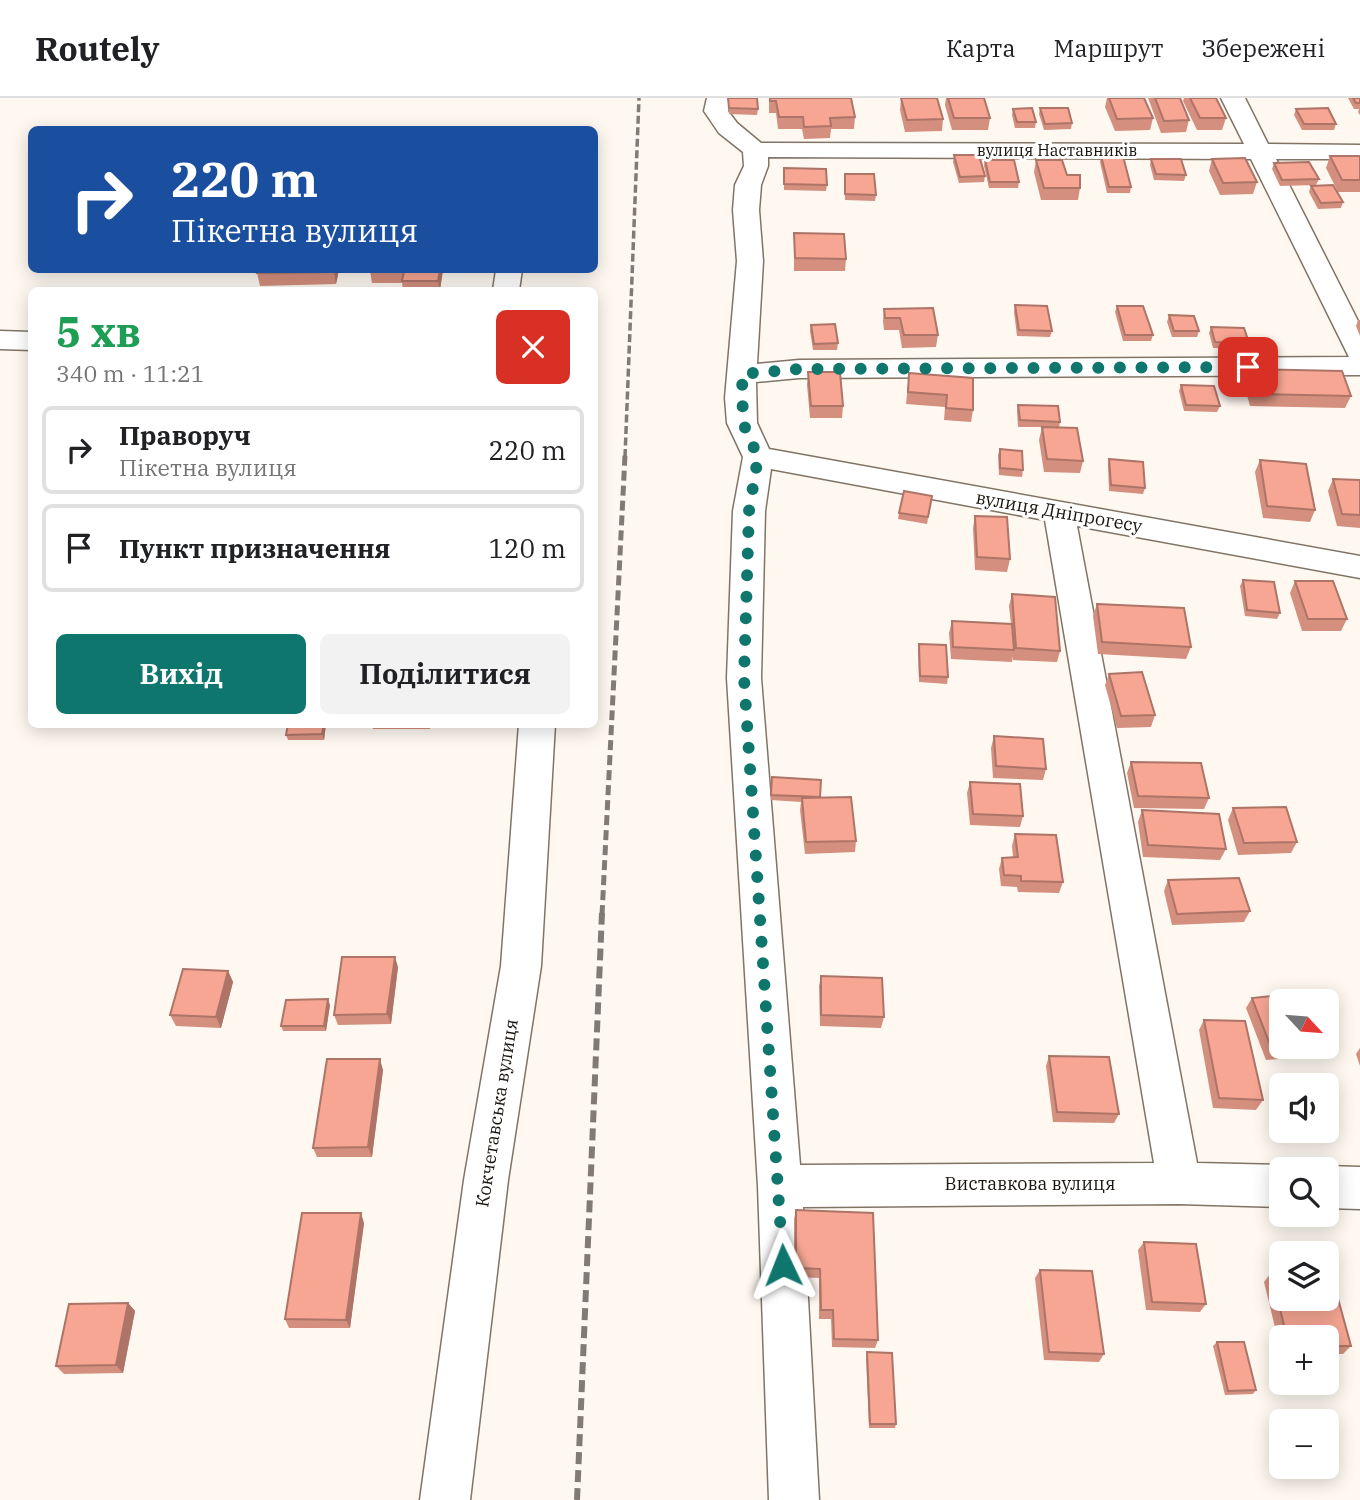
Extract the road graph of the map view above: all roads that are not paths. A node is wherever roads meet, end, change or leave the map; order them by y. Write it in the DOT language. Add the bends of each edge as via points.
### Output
graph roads {
  1 [pos="719,98"];
  2 [pos="1233,98"];
  3 [pos="755,150"];
  4 [pos="1257,151"];
  5 [pos="1360,152"];
  6 [pos="0,340"];
  7 [pos="28,341"];
  8 [pos="1360,353"];
  9 [pos="1360,366"];
  10 [pos="742,374"];
  11 [pos="758,457"];
  12 [pos="1059,512"];
  13 [pos="1360,567"];
  14 [pos="537,728"];
  15 [pos="1180,1183"];
  16 [pos="780,1186"];
  17 [pos="1269,1186"];
  18 [pos="1339,1187"];
  19 [pos="1360,1188"];
  20 [pos="445,1500"];
  21 [pos="794,1500"];
  1 -- 3 [label="street" via="716,111 720,120"];
  2 -- 4 [label="street"];
  3 -- 4 [label="street, вулиця Наставників"];
  3 -- 10 [label="street" via="756,166 747,198 750,261"];
  4 -- 5 [label="street, вулиця Наставників"];
  4 -- 8 [label="street"];
  6 -- 7 [label="street"];
  9 -- 10 [label="street" via="799,369"];
  10 -- 11 [label="street" via="743,423"];
  11 -- 12 [label="street, вулиця Дніпрогесу"];
  11 -- 16 [label="street" via="749,511 744,678"];
  12 -- 13 [label="street, вулиця Дніпрогесу"];
  12 -- 15 [label="street"];
  14 -- 20 [label="street, Кокчетавська вулиця" via="521,966 486,1180"];
  15 -- 16 [label="street, Виставкова вулиця"];
  15 -- 17 [label="street, Виставкова вулиця"];
  16 -- 21 [label="street"];
  18 -- 19 [label="street"];
}
